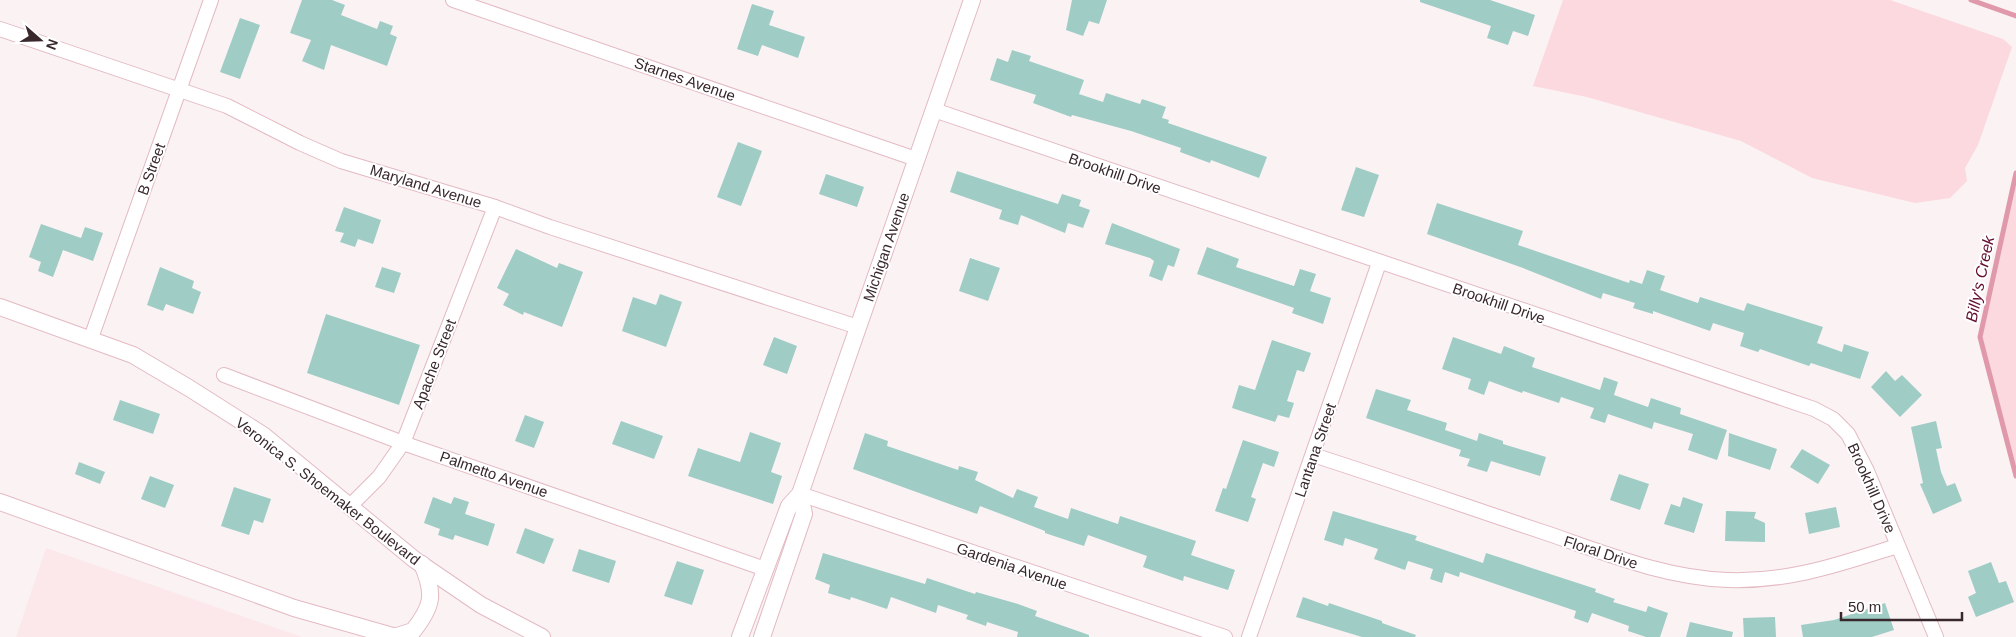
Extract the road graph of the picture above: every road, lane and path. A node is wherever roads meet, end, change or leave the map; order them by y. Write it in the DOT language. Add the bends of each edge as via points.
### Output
graph roads {
  1 [pos="211,0"];
  2 [pos="453,0"];
  3 [pos="972,0"];
  4 [pos="0,29"];
  5 [pos="180,90"];
  6 [pos="934,110"];
  7 [pos="916,159"];
  8 [pos="495,207"];
  9 [pos="1379,263"];
  10 [pos="0,307"];
  11 [pos="858,327"];
  12 [pos="91,338"];
  13 [pos="224,375"];
  14 [pos="404,443"];
  15 [pos="1313,455"];
  16 [pos="800,494"];
  17 [pos="0,502"];
  18 [pos="350,506"];
  19 [pos="1898,546"];
  20 [pos="422,564"];
  21 [pos="765,569"];
  22 [pos="395,637"];
  23 [pos="542,637"];
  24 [pos="740,637"];
  25 [pos="762,637"];
  26 [pos="1225,637"];
  27 [pos="1249,637"];
  28 [pos="1936,637"];
  1 -- 5 [label="street, B Street"];
  2 -- 7 [label="street, Starnes Avenue"];
  3 -- 6 [label="street, Michigan Avenue"];
  4 -- 5 [label="street, Maryland Avenue"];
  5 -- 8 [label="street, Maryland Avenue" via="246,114 300,144 340,161"];
  5 -- 12 [label="street, B Street"];
  6 -- 7 [label="street, Michigan Avenue"];
  6 -- 9 [label="street, Brookhill Drive"];
  7 -- 11 [label="street, Michigan Avenue"];
  8 -- 11 [label="street, Maryland Avenue"];
  8 -- 14 [label="street, Apache Street"];
  9 -- 15 [label="street, Lantana Street"];
  9 -- 19 [label="street, Brookhill Drive" via="1814,409 1833,419 1848,434 1867,471"];
  10 -- 12 [label="street, Veronica S. Shoemaker Boulevard"];
  11 -- 16 [label="street, Michigan Avenue"];
  12 -- 18 [label="street, Veronica S. Shoemaker Boulevard" via="133,355 255,430"];
  13 -- 14 [label="street, Palmetto Avenue"];
  14 -- 18 [label="street, Apache Street" via="379,477"];
  14 -- 21 [label="street, Palmetto Avenue"];
  15 -- 19 [label="street, Floral Drive" via="1630,562 1700,578 1782,578 1816,572"];
  15 -- 27 [label="street, Lantana Street"];
  16 -- 21 [label="street, Michigan Avenue" via="789,506"];
  16 -- 25 [label="street, Michigan Avenue" via="804,514"];
  16 -- 26 [label="street, Gardenia Avenue"];
  17 -- 22 [label="street" via="294,608"];
  18 -- 20 [label="street, Veronica S. Shoemaker Boulevard"];
  19 -- 28 [label="street, Brookhill Drive"];
  20 -- 22 [label="street" via="430,583 429,605 413,631"];
  20 -- 23 [label="street, Veronica S. Shoemaker Boulevard" via="482,605"];
  21 -- 24 [label="street, Michigan Avenue"];
}
